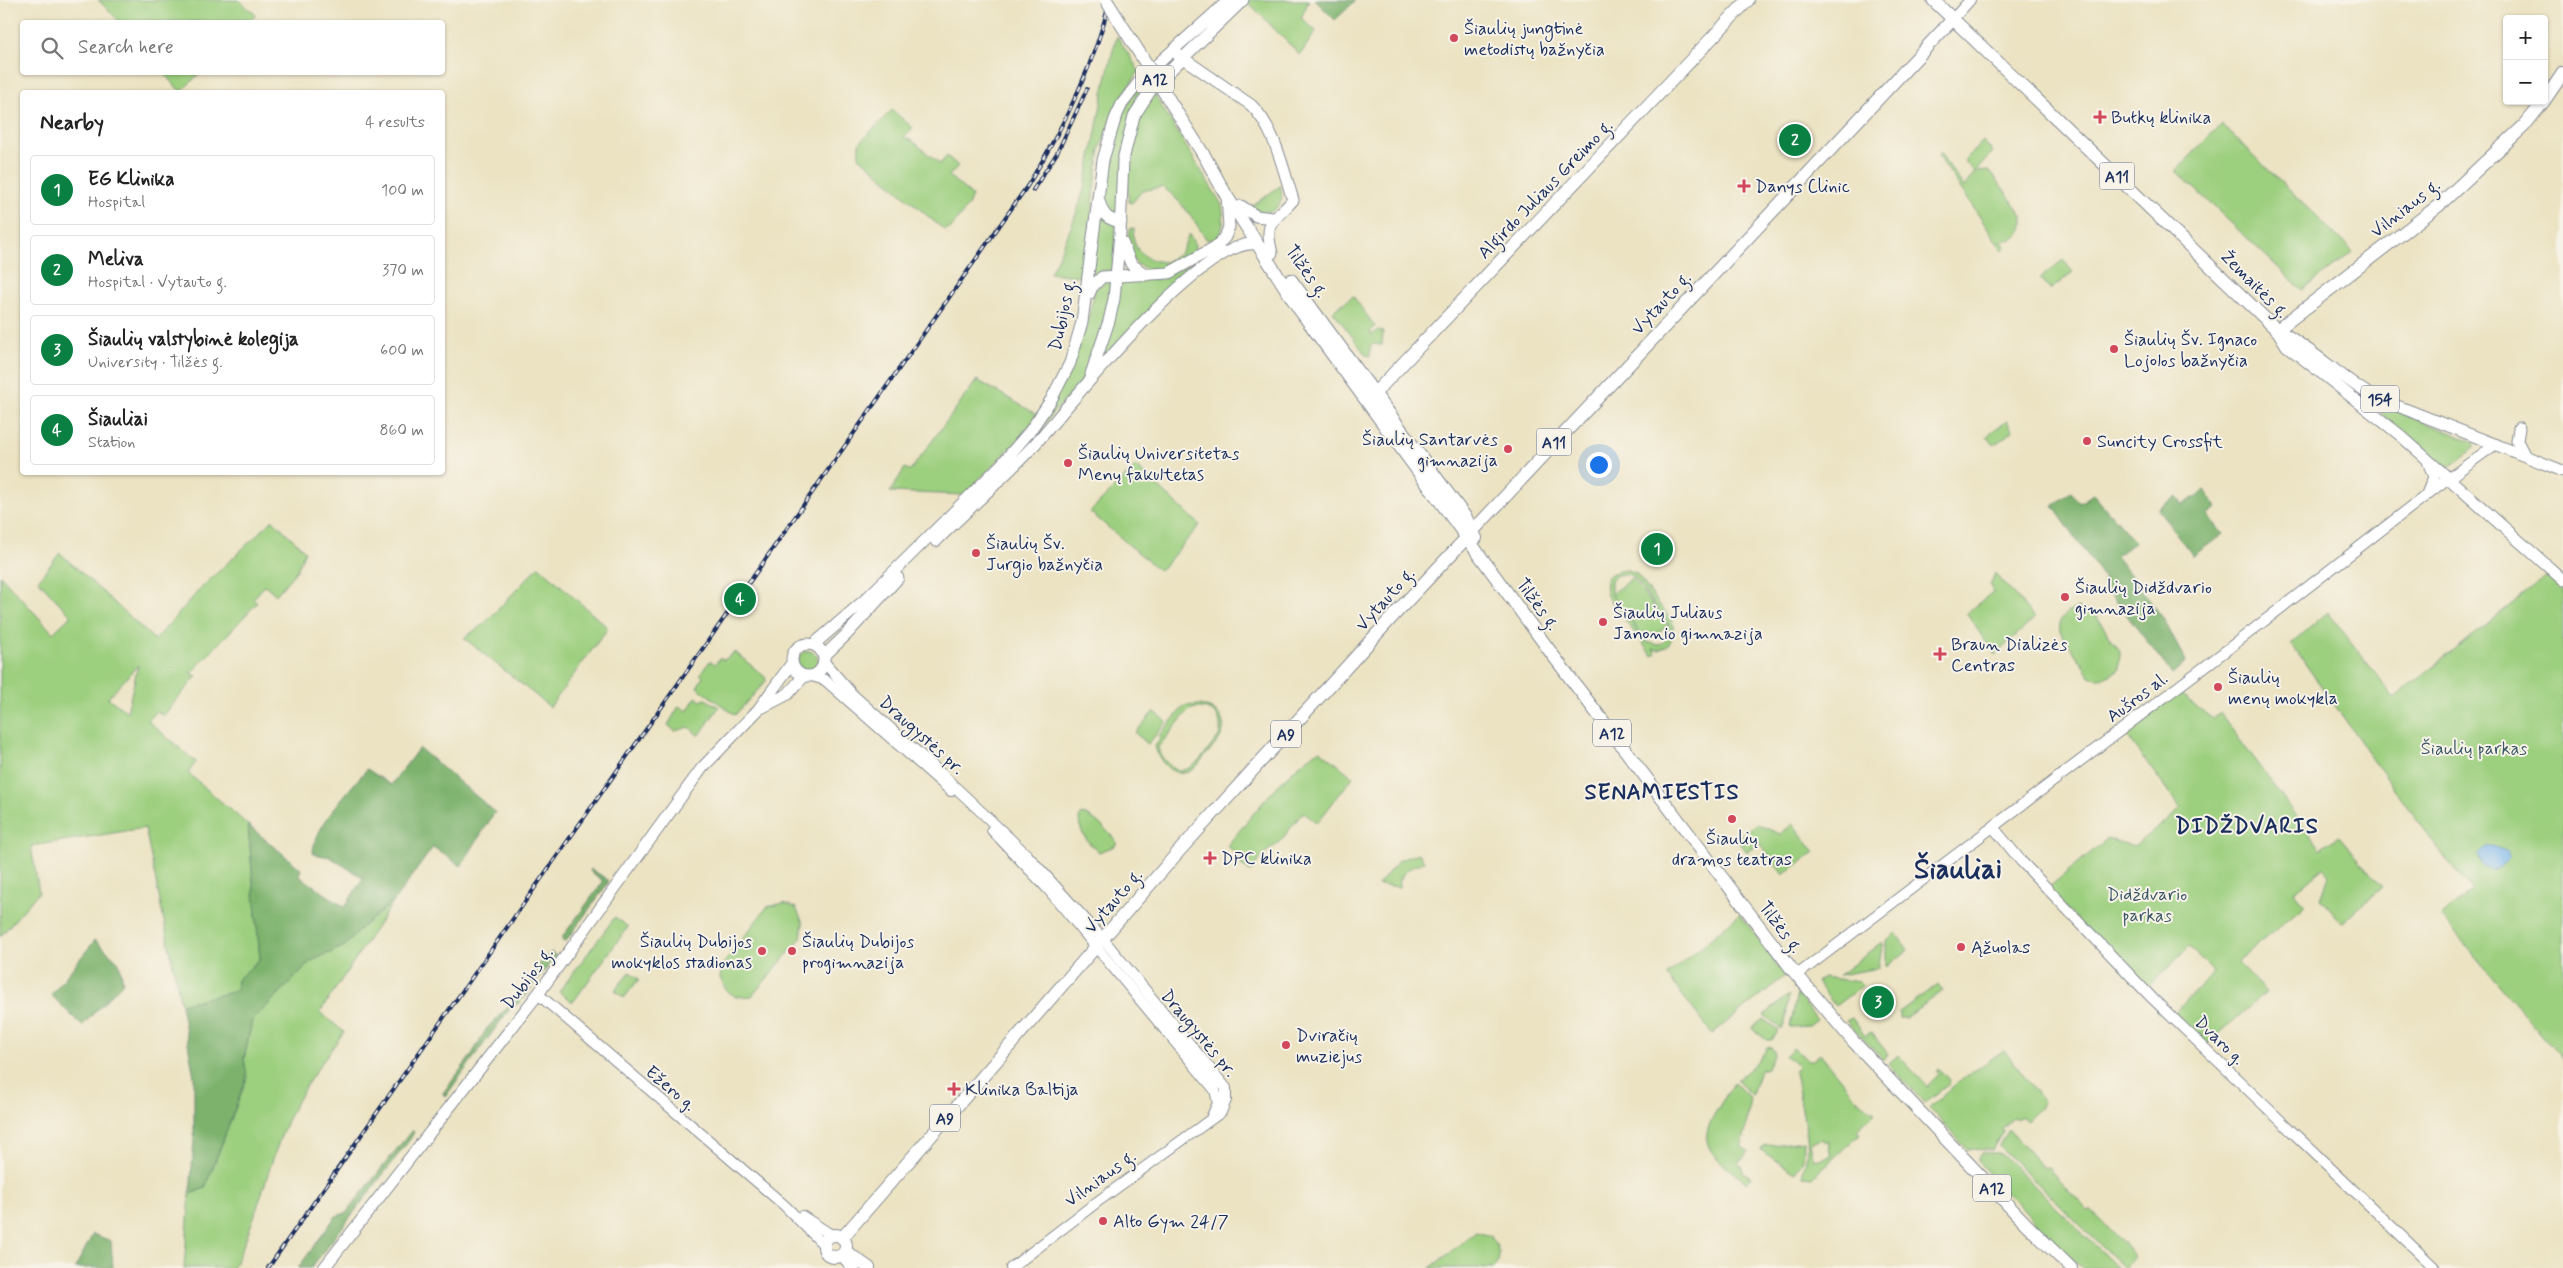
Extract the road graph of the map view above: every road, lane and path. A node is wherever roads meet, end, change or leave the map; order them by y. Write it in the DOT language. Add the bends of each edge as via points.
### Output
graph roads {
  1 [pos="1106,0"];
  2 [pos="1229,0"];
  3 [pos="1243,0"];
  4 [pos="1748,0"];
  5 [pos="1933,0"];
  6 [pos="1970,0"];
  7 [pos="1953,19"];
  8 [pos="1199,42"];
  9 [pos="1174,51"];
  10 [pos="1183,59"];
  11 [pos="2563,73"];
  12 [pos="1208,74"];
  13 [pos="2548,95"];
  14 [pos="2541,105"];
  15 [pos="1205,157"];
  16 [pos="1226,195"];
  17 [pos="1098,196"];
  18 [pos="1241,206"];
  19 [pos="1273,218"];
  20 [pos="1121,228"];
  21 [pos="1257,244"];
  22 [pos="1272,253"];
  23 [pos="1210,257"];
  24 [pos="1117,274"];
  25 [pos="1146,275"];
  26 [pos="1085,302"];
  27 [pos="2277,330"];
  28 [pos="1089,380"];
  29 [pos="1370,397"];
  30 [pos="2519,428"];
  31 [pos="2496,444"];
  32 [pos="2424,455"];
  33 [pos="2525,456"];
  34 [pos="2563,471"];
  35 [pos="2450,477"];
  36 [pos="2427,494"];
  37 [pos="1469,533"];
  38 [pos="2563,580"];
  39 [pos="813,645"];
  40 [pos="824,659"];
  41 [pos="792,663"];
  42 [pos="808,676"];
  43 [pos="758,710"];
  44 [pos="1993,826"];
  45 [pos="1100,943"];
  46 [pos="1797,975"];
  47 [pos="538,994"];
  48 [pos="1211,1118"];
  49 [pos="784,1205"];
  50 [pos="838,1237"];
  51 [pos="825,1246"];
  52 [pos="844,1253"];
  53 [pos="324,1268"];
  54 [pos="854,1268"];
  55 [pos="869,1268"];
  56 [pos="1011,1268"];
  57 [pos="2071,1268"];
  58 [pos="2435,1268"];
  1 -- 15 [label="highway, Tilžės g. / A12, bridge"];
  2 -- 9 [label="main road, Dubijos g."];
  3 -- 8 [label="main road"];
  4 -- 29 [label="highway, Algirdo Juliaus Greimo g."];
  5 -- 7 [label="highway, Žemaitės g. / A11"];
  6 -- 7 [label="main road, Vytauto g."];
  7 -- 27 [label="highway, Žemaitės g. / A11"];
  7 -- 37 [label="highway, Vytauto g. / A11"];
  8 -- 10 [label="main road"];
  8 -- 12 [label="main road" via="1197,58"];
  9 -- 10 [label="main road"];
  9 -- 17 [label="main road, Dubijos g." via="1142,78 1122,104 1110,132"];
  10 -- 12 [label="main road"];
  10 -- 20 [label="main road" via="1152,88 1132,122 1123,160"];
  11 -- 13 [label="highway, Vilniaus g."];
  12 -- 19 [label="main road" via="1251,105 1269,132 1293,200"];
  14 -- 27 [label="highway, Vilniaus g." via="2524,126 2438,206"];
  15 -- 16 [label="highway, Tilžės g. / A12"];
  15 -- 18 [label="highway, Tilžės g. / A12"];
  16 -- 21 [label="highway, Tilžės g. / A12"];
  16 -- 23 [label="main road" via="1229,227"];
  17 -- 20 [label="main road" via="1104,214"];
  17 -- 26 [label="main road, Dubijos g."];
  18 -- 19 [label="main road" via="1256,216"];
  18 -- 22 [label="highway, Tilžės g. / A12"];
  19 -- 22 [label="main road" via="1267,231"];
  20 -- 24 [label="main road"];
  20 -- 25 [label="main road" via="1127,258"];
  21 -- 23 [label="main road" via="1244,244"];
  21 -- 29 [label="highway, Tilžės g. / A12" via="1299,308"];
  22 -- 29 [label="highway, Tilžės g. / A12"];
  23 -- 25 [label="main road" via="1178,270"];
  23 -- 28 [label="main road"];
  24 -- 25 [label="main road"];
  24 -- 26 [label="main road" via="1097,280"];
  24 -- 28 [label="main road" via="1109,321"];
  26 -- 39 [label="main road, Dubijos g." via="1077,343 1068,367 1030,431 1000,466 905,561"];
  27 -- 31 [label="main road, 154" via="2372,396"];
  27 -- 32 [label="main road, Žemaitės g." via="2287,346"];
  28 -- 40 [label="main road" via="1035,443 888,588"];
  29 -- 37 [label="highway, Tilžės g. / A12" via="1466,518"];
  30 -- 33 [label="main road" via="2517,441"];
  31 -- 33 [label="main road, 154"];
  31 -- 35 [label="main road, Aušros al."];
  32 -- 35 [label="main road, Žemaitės g."];
  32 -- 36 [label="main road" via="2434,477"];
  33 -- 34 [label="main road, 154"];
  35 -- 36 [label="main road, Aušros al."];
  35 -- 38 [label="main road, Žemaitės g."];
  36 -- 44 [label="main road, Aušros al."];
  37 -- 45 [label="highway, Vytauto g. / A9" via="1180,850"];
  37 -- 46 [label="highway, Tilžės g. / A12" via="1555,658"];
  39 -- 40 [label="main road" via="820,649"];
  39 -- 41 [label="main road" via="806,644 796,649"];
  40 -- 42 [label="main road" via="820,671"];
  40 -- 45 [label="main road, Draugystės pr." via="853,695 1001,828"];
  41 -- 42 [label="main road" via="794,670"];
  41 -- 43 [label="main road, Dubijos g."];
  42 -- 43 [label="main road, Dubijos g." via="788,694"];
  42 -- 45 [label="main road, Draugystės pr." via="825,680 996,834"];
  43 -- 47 [label="main road, Dubijos g." via="702,768"];
  44 -- 46 [label="main road, Aušros al."];
  44 -- 58 [label="main road, Dvaro g." via="2027,868 2152,998"];
  45 -- 48 [label="main road, Draugystės pr." via="1226,1088 1225,1106"];
  45 -- 50 [label="highway, Vytauto g. / A9"];
  46 -- 57 [label="highway, Tilžės g. / A12" via="1853,1041"];
  47 -- 49 [label="main road, Ežero g." via="576,1030"];
  47 -- 53 [label="main road, Dubijos g."];
  48 -- 56 [label="main road, Vilniaus g."];
  49 -- 50 [label="main road, Ežero g."];
  49 -- 51 [label="main road, Ežero g."];
  50 -- 51 [label="highway, A9" via="826,1242"];
  50 -- 52 [label="highway, Ežero g." via="845,1241"];
  51 -- 52 [label="highway, Ežero g." via="829,1255 838,1257"];
  52 -- 54 [label="highway, Ežero g."];
  52 -- 55 [label="highway, Ežero g."];
}
